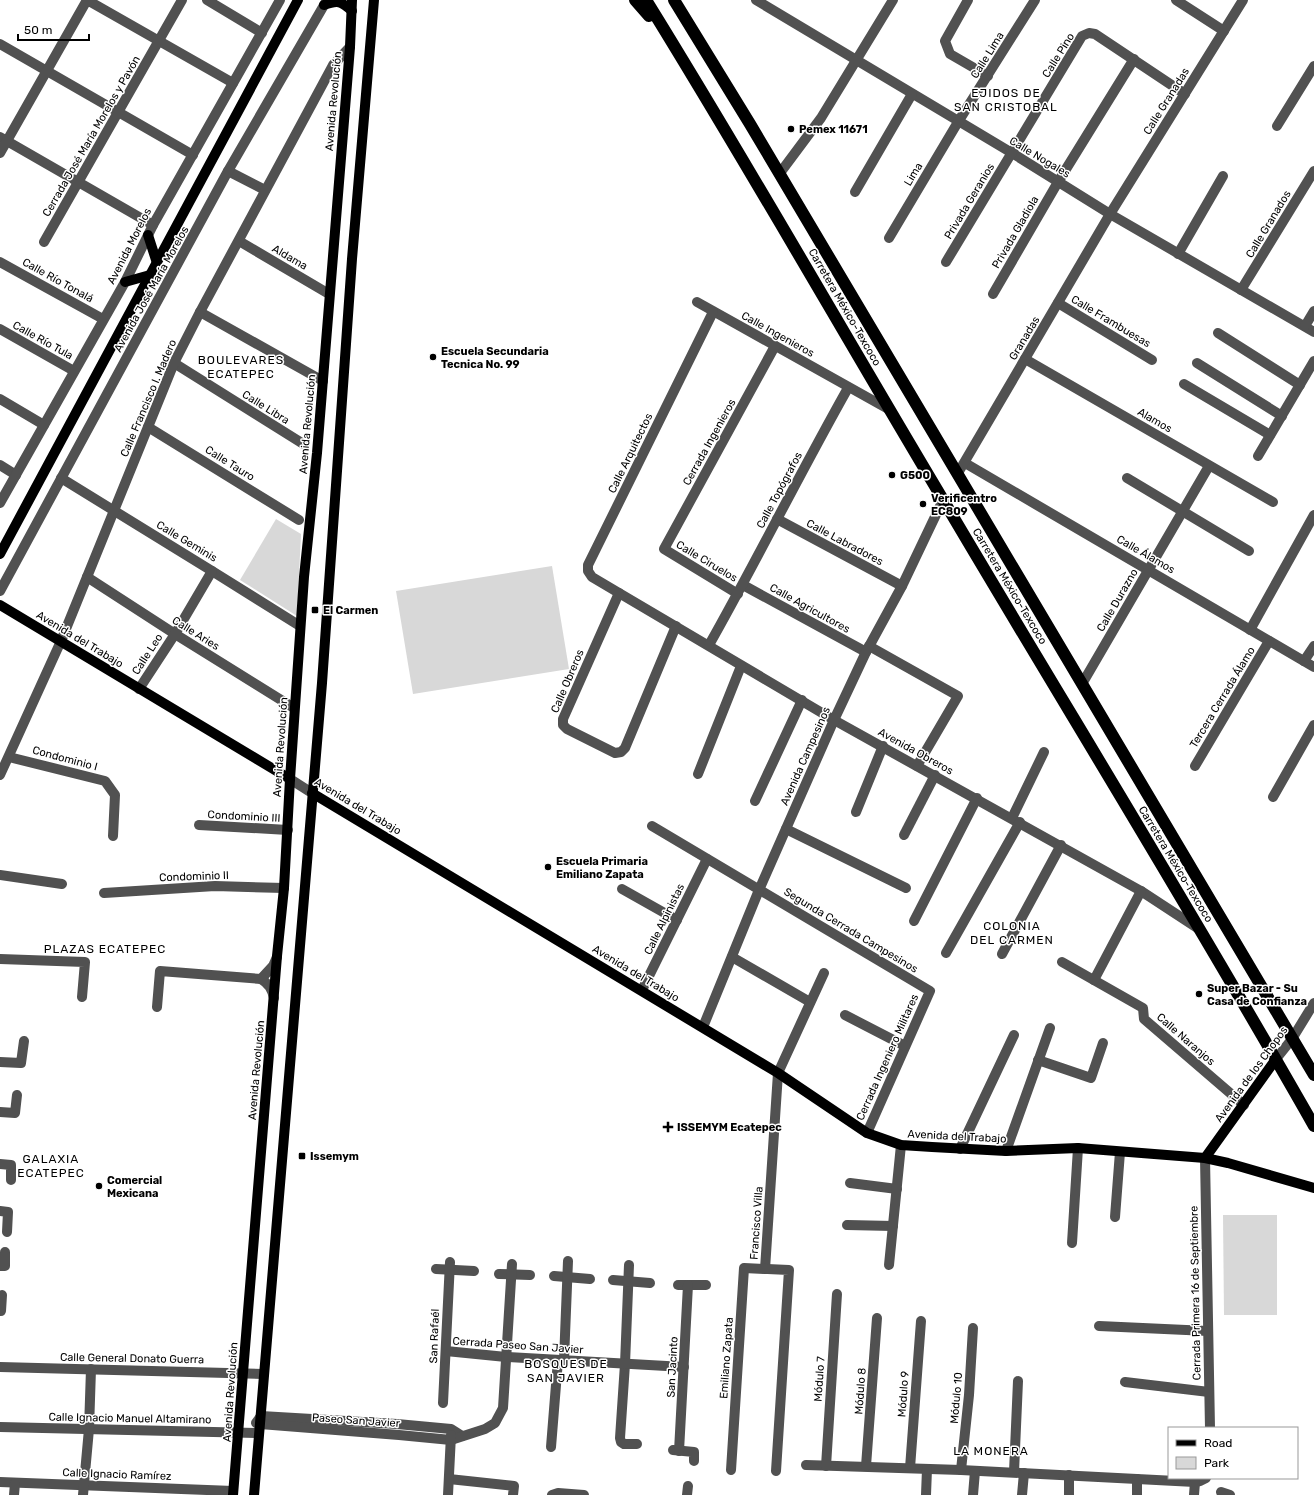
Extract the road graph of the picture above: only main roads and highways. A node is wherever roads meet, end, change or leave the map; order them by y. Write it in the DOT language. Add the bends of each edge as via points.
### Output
graph roads {
  1 [pos="298,0"];
  2 [pos="352,0"];
  3 [pos="374,0"];
  4 [pos="635,0"];
  5 [pos="646,0"];
  6 [pos="674,0"];
  7 [pos="679,0"];
  8 [pos="325,3"];
  9 [pos="352,11"];
  10 [pos="689,22"];
  11 [pos="671,40"];
  12 [pos="148,235"];
  13 [pos="157,263"];
  14 [pos="150,275"];
  15 [pos="125,282"];
  16 [pos="0,554"];
  17 [pos="0,605"];
  18 [pos="290,779"];
  19 [pos="312,793"];
  20 [pos="1276,1059"];
  21 [pos="1314,1075"];
  22 [pos="1314,1126"];
  23 [pos="1205,1158"];
  24 [pos="1314,1188"];
  25 [pos="233,1493"];
  26 [pos="254,1495"];
  1 -- 13 [label="main road, Avenida José María Morelos"];
  2 -- 9 [label="main road, Avenida Revolución"];
  3 -- 19 [label="main road"];
  4 -- 11 [label="highway"];
  5 -- 11 [label="highway"];
  6 -- 10 [label="highway"];
  7 -- 10 [label="highway"];
  8 -- 9 [label="main road" via="344,4"];
  9 -- 18 [label="main road, Avenida Revolución" via="300,626"];
  10 -- 21 [label="highway, Carretera México-Texcoco"];
  11 -- 20 [label="highway, Carretera México-Texcoco"];
  12 -- 13 [label="main road"];
  13 -- 14 [label="main road, Avenida José María Morelos"];
  14 -- 15 [label="main road"];
  14 -- 16 [label="main road, Avenida José María Morelos"];
  17 -- 18 [label="main road, Avenida del Trabajo"];
  18 -- 25 [label="main road, Avenida Revolución" via="284,888"];
  19 -- 23 [label="main road, Avenida del Trabajo" via="778,1073 867,1134 901,1145 1006,1151 1078,1148"];
  19 -- 26 [label="main road"];
  20 -- 22 [label="highway, Carretera México-Texcoco"];
  20 -- 23 [label="main road, Avenida de los Chopos"];
  23 -- 24 [label="main road, Avenida del Trabajo"];
}
